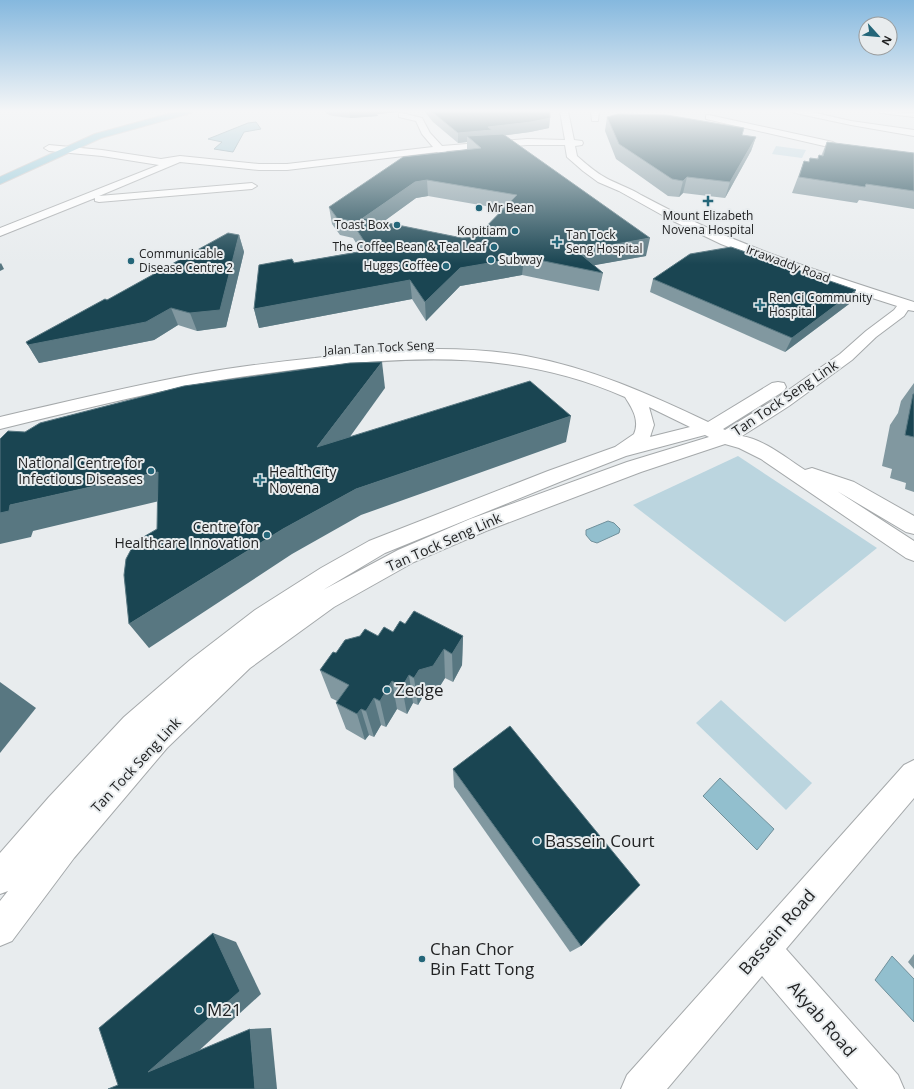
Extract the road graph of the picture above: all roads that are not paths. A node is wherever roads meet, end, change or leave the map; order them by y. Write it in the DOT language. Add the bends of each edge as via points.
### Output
graph roads {
  1 [pos="41,162"];
  2 [pos="157,162"];
  3 [pos="171,162"];
  4 [pos="201,162"];
  5 [pos="339,162"];
  6 [pos="351,162"];
  7 [pos="577,162"];
  8 [pos="590,162"];
  9 [pos="165,163"];
  10 [pos="0,181"];
  11 [pos="252,186"];
  12 [pos="623,189"];
  13 [pos="80,200"];
  14 [pos="0,232"];
  15 [pos="903,304"];
  16 [pos="632,394"];
  17 [pos="0,409"];
  18 [pos="0,423"];
  19 [pos="726,433"];
  20 [pos="619,452"];
  21 [pos="795,473"];
  22 [pos="914,526"];
  23 [pos="914,552"];
  24 [pos="914,775"];
  25 [pos="0,878"];
  26 [pos="0,929"];
  27 [pos="762,949"];
  28 [pos="641,1089"];
  29 [pos="884,1089"];
  1 -- 10 [label="main road"];
  2 -- 9 [label="street"];
  3 -- 9 [label="street"];
  4 -- 5 [label="street" via="287,167"];
  6 -- 9 [label="street" via="254,173"];
  7 -- 12 [label="street, Irrawaddy Road" via="594,175"];
  8 -- 12 [label="street, Irrawaddy Road"];
  9 -- 13 [label="street"];
  11 -- 13 [label="street"];
  12 -- 15 [label="street, Irrawaddy Road" via="675,218 725,241"];
  13 -- 14 [label="street"];
  15 -- 19 [label="street, Tan Tock Seng Link" via="899,312 846,357 783,402"];
  16 -- 18 [label="street, Jalan Tan Tock Seng" via="600,379 520,359 465,353 386,354 237,372"];
  16 -- 19 [label="street, Jalan Tan Tock Seng"];
  16 -- 20 [label="street, Tan Tock Seng Link" via="646,423 642,436"];
  17 -- 19 [label="street, Jalan Tan Tock Seng" via="237,361 342,348 415,344 468,345 506,349 564,361 605,373 652,391"];
  19 -- 20 [label="street, Tan Tock Seng Link"];
  19 -- 21 [label="street, Jalan Tan Tock Seng" via="768,455"];
  19 -- 26 [label="street, Tan Tock Seng Link" via="478,525 406,556 326,600 241,660 157,738 63,847"];
  20 -- 25 [label="street, Tan Tock Seng Link" via="377,547 328,574 264,617 199,668 134,727"];
  21 -- 22 [label="street, Jalan Tan Tock Seng" via="818,476 847,486"];
  21 -- 23 [label="street, Jalan Tan Tock Seng"];
  24 -- 27 [label="street, Bassein Road"];
  27 -- 28 [label="street, Bassein Road"];
  27 -- 29 [label="street, Akyab Road"];
}
